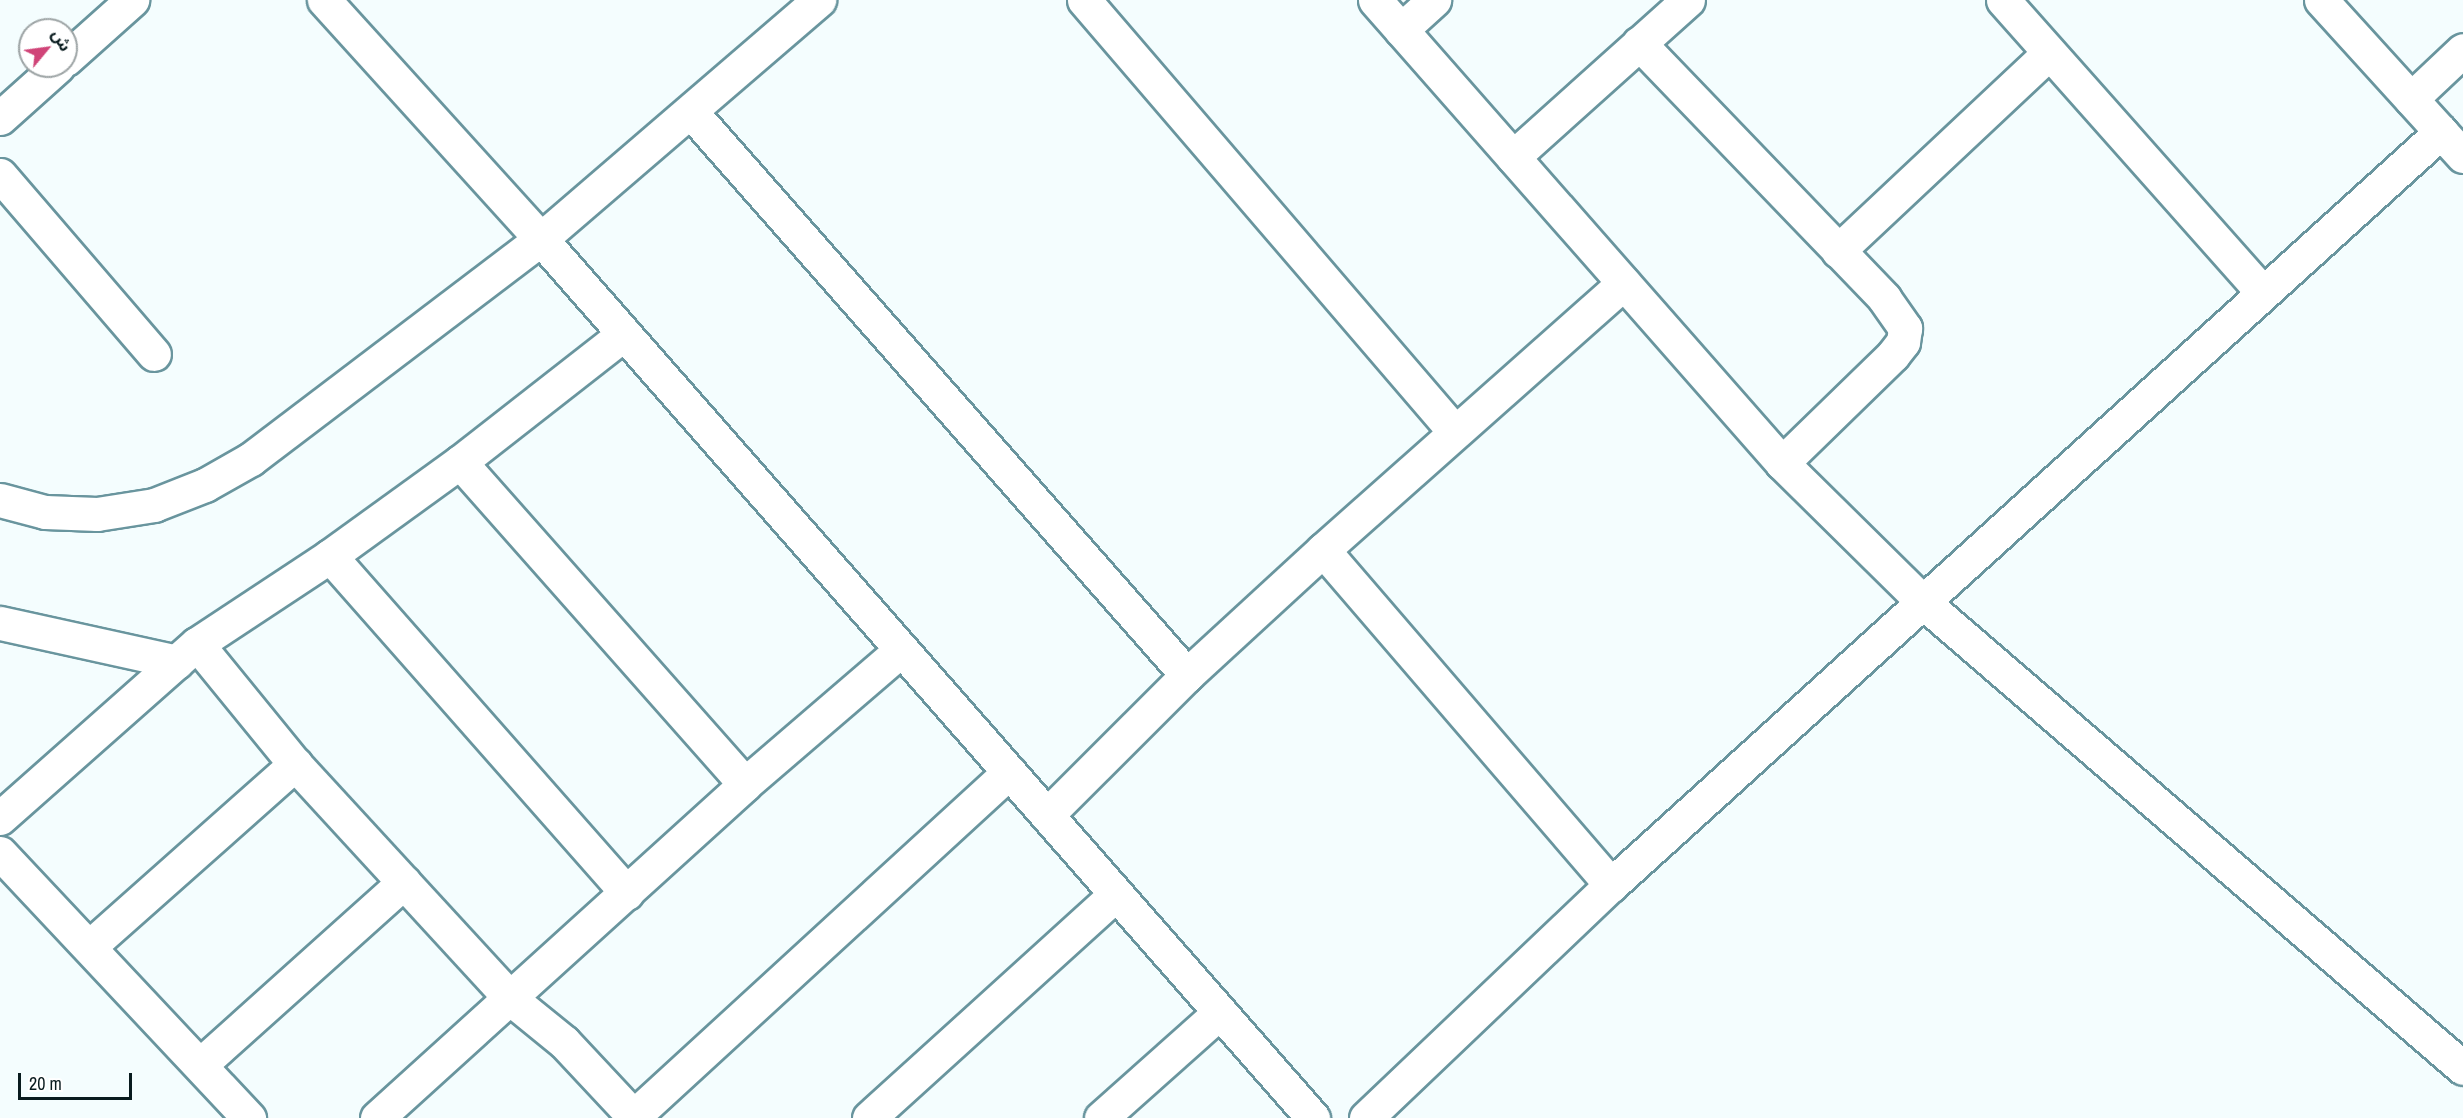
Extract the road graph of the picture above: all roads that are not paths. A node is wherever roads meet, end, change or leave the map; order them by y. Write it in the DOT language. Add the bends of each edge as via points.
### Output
graph roads {
  1 [pos="132,0"];
  2 [pos="324,0"];
  3 [pos="819,0"];
  4 [pos="1084,0"];
  5 [pos="1375,0"];
  6 [pos="1434,0"];
  7 [pos="1688,0"];
  8 [pos="2002,0"];
  9 [pos="2321,0"];
  10 [pos="1401,30"];
  11 [pos="1639,43"];
  12 [pos="78,48"];
  13 [pos="2463,50"];
  14 [pos="2049,53"];
  15 [pos="45,78"];
  16 [pos="2411,99"];
  17 [pos="692,113"];
  18 [pos="0,118"];
  19 [pos="2441,132"];
  20 [pos="2463,156"];
  21 [pos="1513,157"];
  22 [pos="0,175"];
  23 [pos="541,239"];
  24 [pos="1838,250"];
  25 [pos="1624,283"];
  26 [pos="2262,292"];
  27 [pos="624,334"];
  28 [pos="154,354"];
  29 [pos="1454,431"];
  30 [pos="460,462"];
  31 [pos="1782,462"];
  32 [pos="0,500"];
  33 [pos="1323,550"];
  34 [pos="330,556"];
  35 [pos="1923,602"];
  36 [pos="0,623"];
  37 [pos="902,650"];
  38 [pos="187,653"];
  39 [pos="1187,675"];
  40 [pos="295,764"];
  41 [pos="1009,772"];
  42 [pos="745,784"];
  43 [pos="1047,815"];
  44 [pos="0,818"];
  45 [pos="0,853"];
  46 [pos="404,882"];
  47 [pos="1611,885"];
  48 [pos="627,892"];
  49 [pos="1116,894"];
  50 [pos="89,947"];
  51 [pos="510,999"];
  52 [pos="1220,1012"];
  53 [pos="200,1065"];
  54 [pos="2463,1068"];
  55 [pos="634,1117"];
  56 [pos="249,1118"];
  57 [pos="377,1118"];
  58 [pos="869,1118"];
  59 [pos="1101,1118"];
  60 [pos="1313,1118"];
  61 [pos="1366,1118"];
  1 -- 12 [label="street"];
  2 -- 23 [label="street"];
  3 -- 17 [label="street"];
  4 -- 29 [label="street"];
  5 -- 10 [label="street"];
  6 -- 10 [label="street"];
  7 -- 11 [label="street"];
  8 -- 14 [label="street"];
  9 -- 16 [label="street"];
  10 -- 21 [label="street"];
  11 -- 21 [label="street"];
  11 -- 24 [label="street"];
  13 -- 16 [label="street"];
  14 -- 24 [label="street"];
  14 -- 26 [label="street"];
  15 -- 18 [label="street"];
  16 -- 19 [label="street"];
  17 -- 23 [label="street"];
  17 -- 39 [label="street"];
  19 -- 20 [label="street"];
  19 -- 26 [label="street"];
  21 -- 25 [label="street"];
  22 -- 28 [label="street"];
  23 -- 27 [label="street"];
  23 -- 32 [label="street" via="294,429 205,485 154,505 97,514 45,512"];
  24 -- 31 [label="street" via="1898,314 1905,328 1903,342"];
  25 -- 29 [label="street"];
  25 -- 31 [label="street"];
  26 -- 35 [label="street"];
  27 -- 30 [label="street"];
  27 -- 37 [label="street"];
  29 -- 33 [label="street"];
  30 -- 34 [label="street"];
  30 -- 42 [label="street"];
  31 -- 35 [label="street"];
  33 -- 39 [label="street"];
  33 -- 47 [label="street"];
  34 -- 38 [label="street"];
  34 -- 48 [label="street"];
  35 -- 47 [label="street"];
  35 -- 54 [label="street"];
  36 -- 38 [label="street"];
  37 -- 41 [label="street"];
  37 -- 42 [label="street"];
  38 -- 40 [label="street"];
  38 -- 44 [label="street"];
  39 -- 43 [label="street"];
  40 -- 46 [label="street"];
  40 -- 50 [label="street"];
  41 -- 43 [label="street"];
  41 -- 55 [label="street"];
  42 -- 48 [label="street"];
  43 -- 49 [label="street"];
  45 -- 50 [label="street"];
  46 -- 51 [label="street"];
  46 -- 53 [label="street"];
  47 -- 61 [label="street"];
  48 -- 51 [label="street"];
  49 -- 52 [label="street"];
  49 -- 58 [label="street"];
  50 -- 53 [label="street"];
  51 -- 55 [label="street" via="564,1042"];
  51 -- 57 [label="street"];
  52 -- 59 [label="street"];
  52 -- 60 [label="street"];
  53 -- 56 [label="street"];
}
